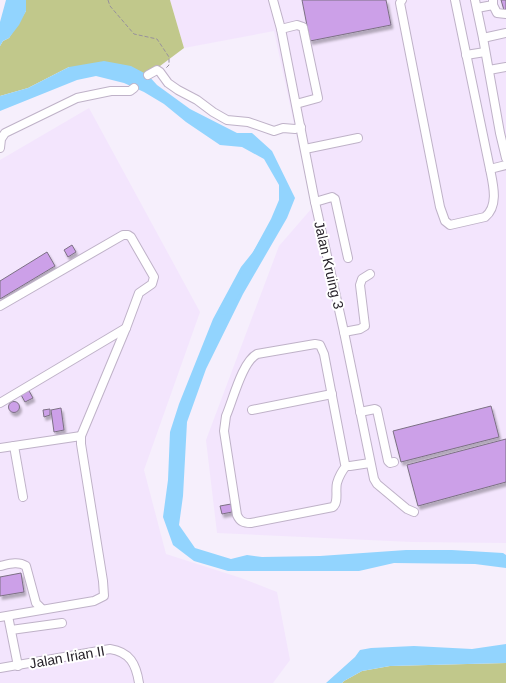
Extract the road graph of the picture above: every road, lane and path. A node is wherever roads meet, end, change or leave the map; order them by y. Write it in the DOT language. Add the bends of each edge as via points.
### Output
graph roads {
  1 [pos="108,0"];
  2 [pos="273,0"];
  3 [pos="402,0"];
  4 [pos="455,0"];
  5 [pos="493,2"];
  6 [pos="476,4"];
  7 [pos="506,14"];
  8 [pos="281,29"];
  9 [pos="506,33"];
  10 [pos="483,38"];
  11 [pos="485,52"];
  12 [pos="466,55"];
  13 [pos="506,67"];
  14 [pos="489,70"];
  15 [pos="160,72"];
  16 [pos="148,75"];
  17 [pos="134,88"];
  18 [pos="296,104"];
  19 [pos="300,127"];
  20 [pos="503,132"];
  21 [pos="358,138"];
  22 [pos="0,148"];
  23 [pos="305,149"];
  24 [pos="506,158"];
  25 [pos="506,165"];
  26 [pos="490,169"];
  27 [pos="315,202"];
  28 [pos="348,258"];
  29 [pos="370,274"];
  30 [pos="0,306"];
  31 [pos="126,328"];
  32 [pos="344,332"];
  33 [pos="332,394"];
  34 [pos="0,403"];
  35 [pos="252,410"];
  36 [pos="360,412"];
  37 [pos="81,436"];
  38 [pos="14,446"];
  39 [pos="0,448"];
  40 [pos="394,462"];
  41 [pos="370,463"];
  42 [pos="346,466"];
  43 [pos="23,497"];
  44 [pos="414,512"];
  45 [pos="0,566"];
  46 [pos="42,609"];
  47 [pos="4,616"];
  48 [pos="62,623"];
  49 [pos="11,630"];
  50 [pos="18,666"];
  51 [pos="0,668"];
  52 [pos="139,683"];
  1 -- 15 [label="path" via="110,6 134,34 157,39 169,57 169,65"];
  2 -- 8 [label="street, Jalan Kruing 3"];
  3 -- 26 [label="street" via="400,3 440,207 447,223 454,224 488,214 494,200"];
  4 -- 12 [label="street"];
  5 -- 6 [label="street"];
  5 -- 7 [label="street" via="497,13"];
  6 -- 10 [label="street"];
  8 -- 18 [label="street, Jalan Kruing 3"];
  8 -- 18 [label="street" via="303,26 318,98"];
  9 -- 10 [label="street"];
  10 -- 11 [label="street"];
  11 -- 12 [label="street"];
  11 -- 14 [label="street"];
  12 -- 26 [label="street"];
  13 -- 14 [label="street"];
  14 -- 20 [label="street"];
  15 -- 16 [label="street" via="153,71"];
  15 -- 19 [label="street" via="168,83 227,120 248,122 274,131"];
  17 -- 22 [label="street" via="130,91 111,91 66,102 5,133"];
  18 -- 19 [label="street, Jalan Kruing 3"];
  19 -- 23 [label="street, Jalan Kruing 3"];
  20 -- 24 [label="street" via="503,151"];
  21 -- 23 [label="street"];
  23 -- 27 [label="street, Jalan Kruing 3"];
  25 -- 26 [label="street"];
  27 -- 28 [label="street" via="335,198"];
  27 -- 32 [label="street, Jalan Kruing 3"];
  29 -- 32 [label="street" via="362,279 360,285 365,326"];
  30 -- 31 [label="street" via="113,240 126,235 135,242 154,277 152,284 139,293"];
  31 -- 34 [label="street"];
  31 -- 37 [label="street"];
  32 -- 36 [label="street, Jalan Kruing 3"];
  33 -- 35 [label="street"];
  33 -- 42 [label="street"];
  33 -- 42 [label="street" via="324,354 318,344 257,354 246,364 226,416 224,431 239,520 251,523 333,507 336,503 339,477"];
  36 -- 40 [label="street" via="377,410 388,461"];
  36 -- 41 [label="street, Jalan Kruing 3"];
  37 -- 38 [label="street"];
  37 -- 46 [label="street" via="104,596 94,602"];
  38 -- 39 [label="street"];
  38 -- 43 [label="street"];
  41 -- 42 [label="street"];
  41 -- 44 [label="street, Jalan Kruing 3" via="377,484"];
  45 -- 46 [label="street" via="21,563 26,566 36,603"];
  46 -- 47 [label="street"];
  47 -- 49 [label="street"];
  48 -- 49 [label="street"];
  49 -- 50 [label="street"];
  50 -- 51 [label="street, Jalan Irian II"];
  50 -- 52 [label="street, Jalan Irian II" via="116,650 132,660"];
}
